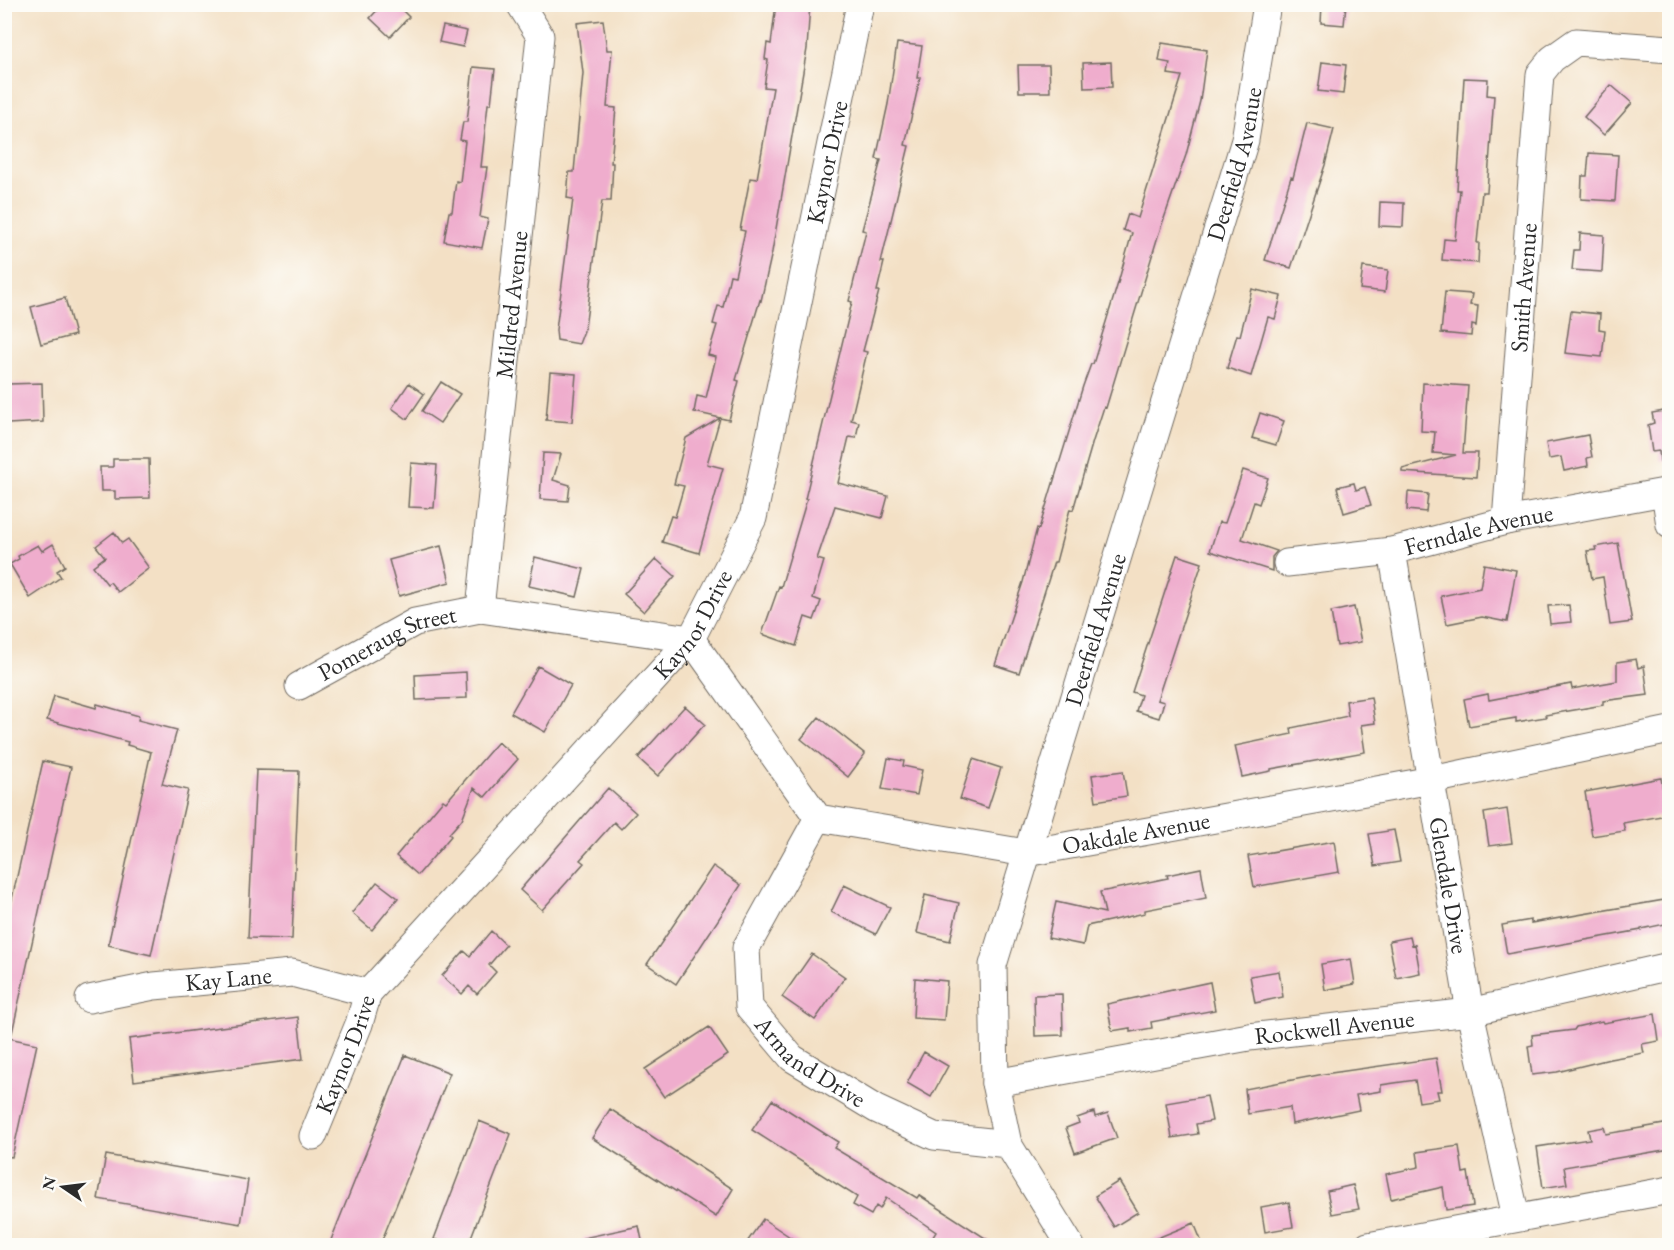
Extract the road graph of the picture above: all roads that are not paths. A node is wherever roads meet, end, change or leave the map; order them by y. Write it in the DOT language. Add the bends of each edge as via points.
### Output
graph roads {
  1 [pos="520,4"];
  2 [pos="860,4"];
  3 [pos="1267,4"];
  4 [pos="1670,49"];
  5 [pos="1667,491"];
  6 [pos="1506,521"];
  7 [pos="1670,525"];
  8 [pos="1392,551"];
  9 [pos="1287,563"];
  10 [pos="480,609"];
  11 [pos="691,639"];
  12 [pos="299,686"];
  13 [pos="1670,730"];
  14 [pos="1432,780"];
  15 [pos="818,818"];
  16 [pos="1026,854"];
  17 [pos="1670,966"];
  18 [pos="368,993"];
  19 [pos="88,999"];
  20 [pos="1470,1012"];
  21 [pos="995,1083"];
  22 [pos="314,1136"];
  23 [pos="1008,1144"];
  24 [pos="1670,1190"];
  25 [pos="1516,1217"];
  26 [pos="1453,1237"];
  27 [pos="1071,1245"];
  28 [pos="1368,1245"];
  1 -- 10 [label="street, Mildred Avenue" via="540,36"];
  2 -- 11 [label="street, Kaynor Drive" via="753,518"];
  3 -- 16 [label="street, Deerfield Avenue" via="1245,140"];
  4 -- 6 [label="street, Smith Avenue" via="1576,42 1552,59 1540,74"];
  5 -- 6 [label="street, Ferndale Avenue"];
  5 -- 7 [label="street"];
  6 -- 8 [label="street, Ferndale Avenue"];
  8 -- 9 [label="street, Ferndale Avenue"];
  8 -- 14 [label="street, Glendale Drive"];
  10 -- 11 [label="street, Pomeraug Street"];
  10 -- 12 [label="street, Pomeraug Street" via="415,622"];
  11 -- 15 [label="street"];
  11 -- 18 [label="street, Kaynor Drive"];
  13 -- 14 [label="street, Oakdale Avenue"];
  14 -- 16 [label="street, Oakdale Avenue"];
  14 -- 20 [label="street, Glendale Drive"];
  15 -- 16 [label="street, Oakdale Avenue"];
  15 -- 23 [label="street, Armand Drive" via="746,948 749,1007 792,1058 876,1109 934,1136"];
  16 -- 21 [label="street, Deerfield Avenue" via="993,965"];
  17 -- 20 [label="street, Rockwell Avenue"];
  18 -- 19 [label="street, Kay Lane" via="292,973 154,987"];
  18 -- 22 [label="street, Kaynor Drive"];
  20 -- 21 [label="street, Rockwell Avenue" via="1249,1037"];
  20 -- 25 [label="street, Glendale Drive"];
  21 -- 23 [label="street, Deerfield Avenue"];
  23 -- 27 [label="street, Deerfield Avenue"];
  24 -- 25 [label="street"];
  25 -- 26 [label="street"];
  26 -- 28 [label="street"];
}
